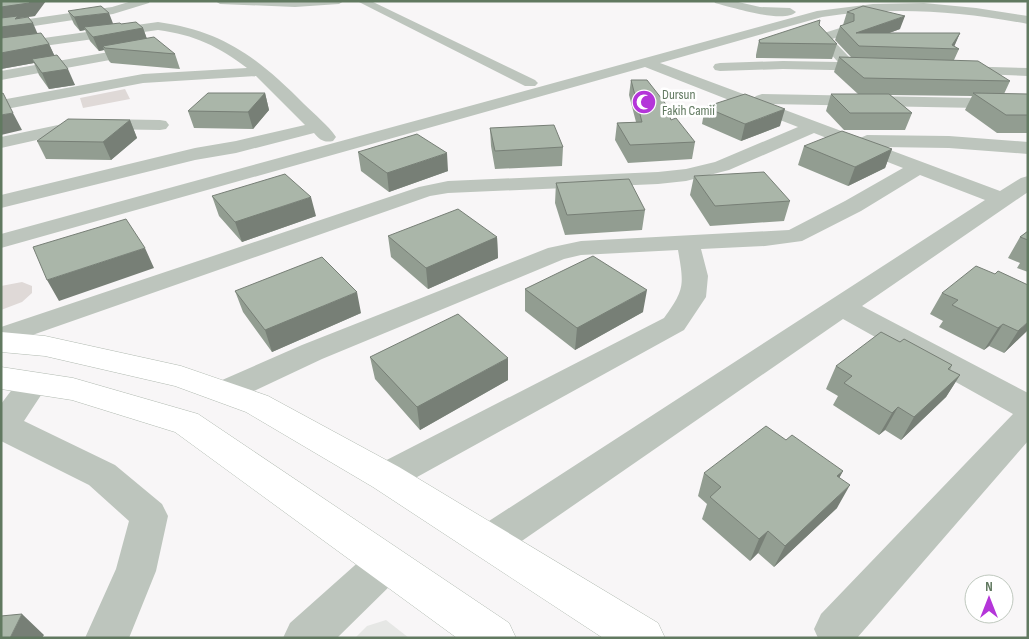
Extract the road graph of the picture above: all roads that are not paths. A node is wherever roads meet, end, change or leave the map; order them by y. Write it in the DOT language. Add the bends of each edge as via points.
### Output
graph roads {
  1 [pos="130,1"];
  2 [pos="145,1"];
  3 [pos="220,1"];
  4 [pos="339,1"];
  5 [pos="362,1"];
  6 [pos="705,1"];
  7 [pos="719,1"];
  8 [pos="842,1"];
  9 [pos="923,1"];
  10 [pos="790,12"];
  11 [pos="1028,16"];
  12 [pos="1028,20"];
  13 [pos="35,22"];
  14 [pos="752,23"];
  15 [pos="1,25"];
  16 [pos="843,31"];
  17 [pos="208,36"];
  18 [pos="44,42"];
  19 [pos="181,42"];
  20 [pos="1,48"];
  21 [pos="154,48"];
  22 [pos="645,62"];
  23 [pos="720,67"];
  24 [pos="889,68"];
  25 [pos="938,70"];
  26 [pos="258,71"];
  27 [pos="1028,72"];
  28 [pos="674,74"];
  29 [pos="1,76"];
  30 [pos="817,76"];
  31 [pos="650,80"];
  32 [pos="530,83"];
  33 [pos="737,98"];
  34 [pos="835,101"];
  35 [pos="912,101"];
  36 [pos="1028,104"];
  37 [pos="1,105"];
  38 [pos="160,125"];
  39 [pos="814,127"];
  40 [pos="323,132"];
  41 [pos="850,141"];
  42 [pos="956,142"];
  43 [pos="1,143"];
  44 [pos="1028,148"];
  45 [pos="919,167"];
  46 [pos="1028,182"];
  47 [pos="1001,199"];
  48 [pos="1,202"];
  49 [pos="1,224"];
  50 [pos="1,241"];
  51 [pos="688,243"];
  52 [pos="840,306"];
  53 [pos="1,337"];
  54 [pos="1,342"];
  55 [pos="18,380"];
  56 [pos="224,392"];
  57 [pos="1028,408"];
  58 [pos="1028,420"];
  59 [pos="2,427"];
  60 [pos="386,477"];
  61 [pos="489,542"];
  62 [pos="386,563"];
  63 [pos="836,629"];
  64 [pos="107,638"];
  65 [pos="305,638"];
  66 [pos="494,638"];
  67 [pos="643,638"];
  1 -- 15 [label="street"];
  2 -- 13 [label="street" via="113,10"];
  3 -- 4 [label="street" via="312,4"];
  5 -- 32 [label="street"];
  6 -- 14 [label="street" via="738,11"];
  7 -- 10 [label="street" via="760,11"];
  8 -- 10 [label="street"];
  9 -- 11 [label="street"];
  10 -- 14 [label="street"];
  12 -- 22 [label="street" via="957,8 892,4 851,7"];
  13 -- 15 [label="street"];
  13 -- 18 [label="street"];
  14 -- 32 [label="street"];
  16 -- 30 [label="street" via="823,38 846,62"];
  17 -- 18 [label="street" via="158,26"];
  17 -- 19 [label="street"];
  17 -- 26 [label="street" via="229,47"];
  18 -- 20 [label="street"];
  21 -- 29 [label="street"];
  22 -- 28 [label="street"];
  22 -- 50 [label="street"];
  23 -- 30 [label="street" via="783,65"];
  24 -- 30 [label="street"];
  25 -- 27 [label="street"];
  26 -- 37 [label="street" via="162,76"];
  26 -- 40 [label="street"];
  28 -- 31 [label="street"];
  28 -- 33 [label="street"];
  30 -- 34 [label="street"];
  32 -- 40 [label="street"];
  33 -- 34 [label="street"];
  33 -- 39 [label="street"];
  34 -- 35 [label="street"];
  35 -- 36 [label="street"];
  35 -- 42 [label="street"];
  38 -- 43 [label="street" via="77,126"];
  39 -- 41 [label="street"];
  39 -- 53 [label="street" via="722,166 686,175 426,190"];
  40 -- 48 [label="street" via="195,154"];
  40 -- 49 [label="street"];
  41 -- 42 [label="street"];
  41 -- 45 [label="street"];
  42 -- 44 [label="street"];
  45 -- 47 [label="street"];
  45 -- 51 [label="street" via="794,236"];
  46 -- 47 [label="street"];
  47 -- 52 [label="street"];
  51 -- 56 [label="street" via="581,248 557,253 312,352"];
  51 -- 60 [label="street" via="695,276 693,297 674,324"];
  52 -- 57 [label="street"];
  52 -- 61 [label="street"];
  54 -- 56 [label="main road" via="44,346 181,377"];
  55 -- 59 [label="street"];
  55 -- 62 [label="main road" via="73,389 186,424"];
  56 -- 60 [label="main road" via="257,404"];
  58 -- 63 [label="street"];
  59 -- 64 [label="street" via="102,475 149,516 136,571"];
  60 -- 61 [label="main road"];
  61 -- 67 [label="main road"];
  62 -- 65 [label="street"];
  62 -- 66 [label="main road"];
}
